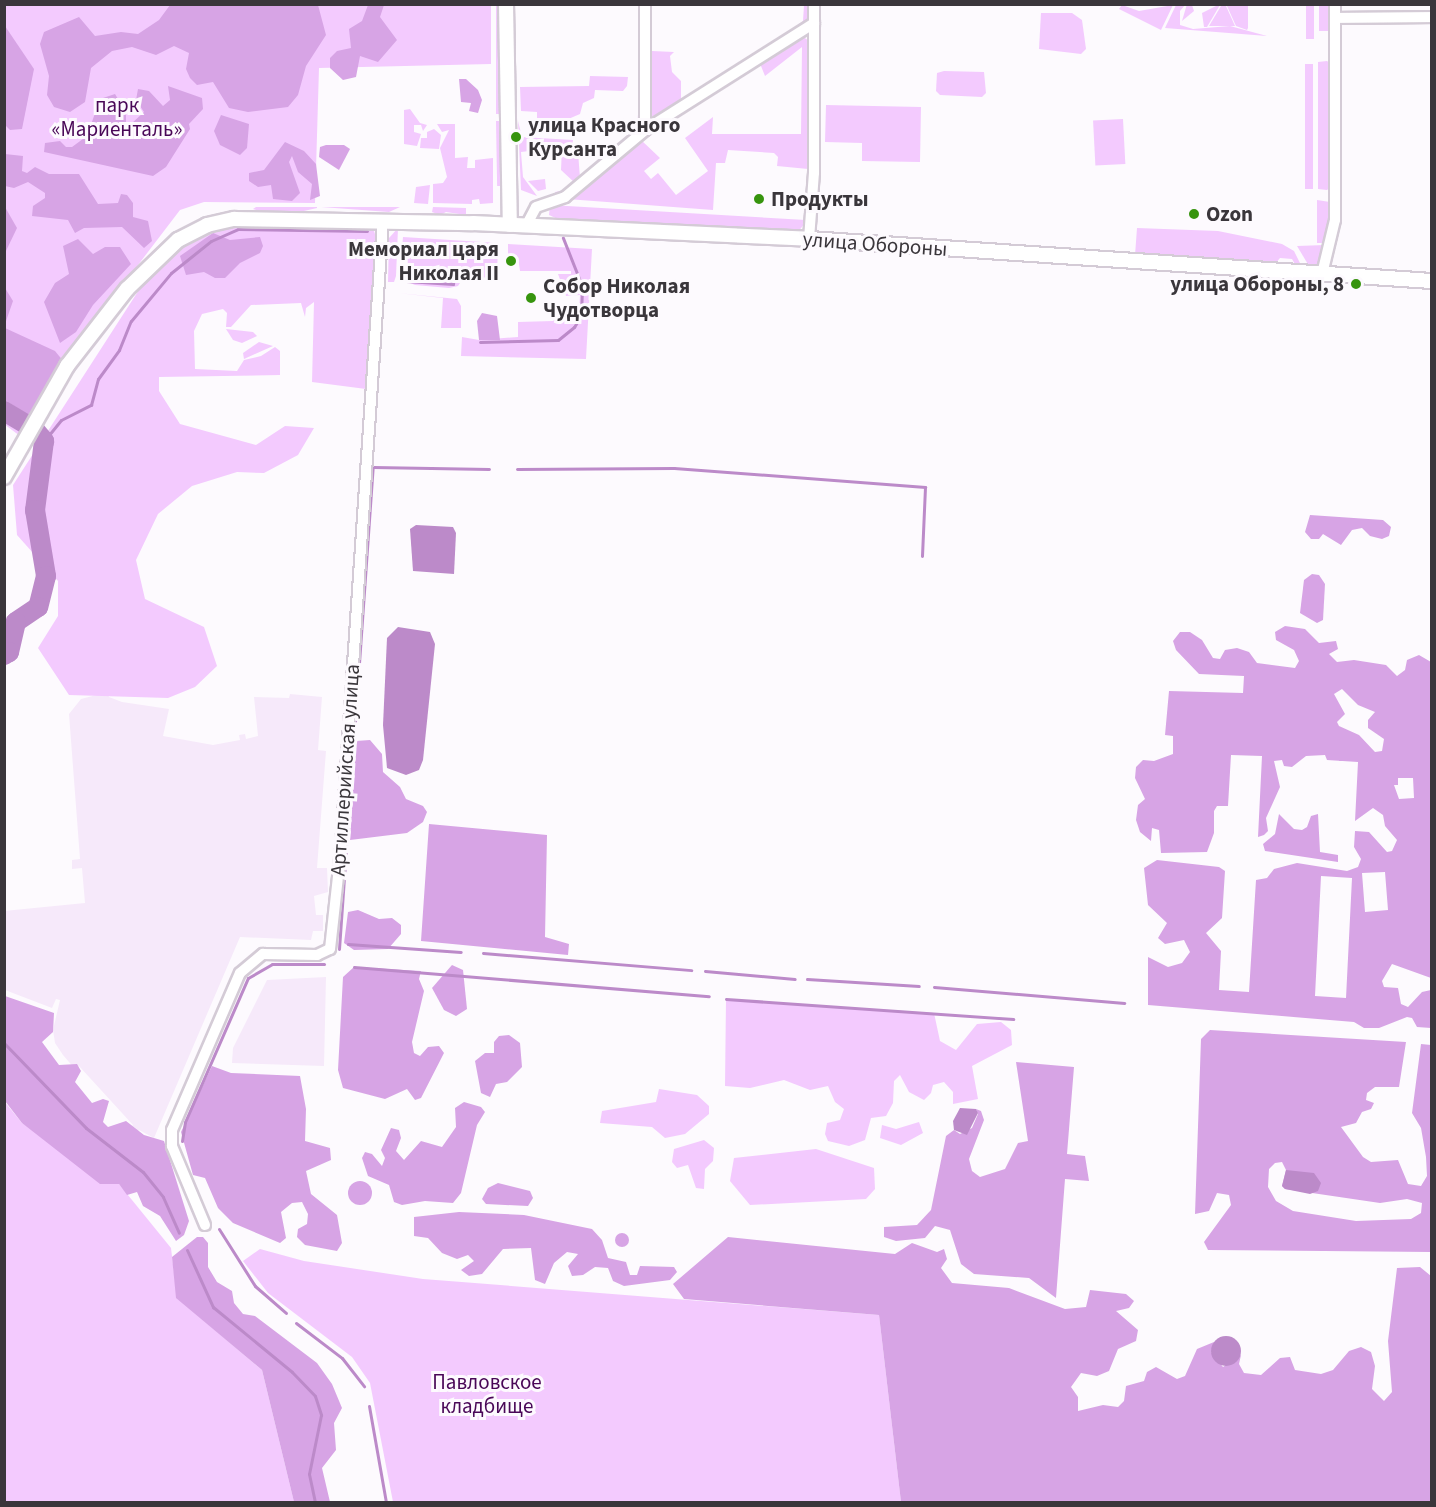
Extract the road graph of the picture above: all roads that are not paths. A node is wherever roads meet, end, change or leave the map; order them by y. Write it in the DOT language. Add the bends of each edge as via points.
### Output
graph roads {
  1 [pos="506,4"];
  2 [pos="645,4"];
  3 [pos="814,4"];
  4 [pos="1335,4"];
  5 [pos="1431,17"];
  6 [pos="1335,18"];
  7 [pos="813,23"];
  8 [pos="645,130"];
  9 [pos="383,220"];
  10 [pos="510,225"];
  11 [pos="526,226"];
  12 [pos="809,239"];
  13 [pos="1322,274"];
  14 [pos="1431,281"];
  15 [pos="4,477"];
  16 [pos="205,1225"];
  1 -- 10 [label="street"];
  2 -- 8 [label="street"];
  3 -- 7 [label="street"];
  4 -- 6 [label="street"];
  5 -- 6 [label="street"];
  6 -- 13 [label="street" via="1335,220"];
  7 -- 8 [label="street"];
  7 -- 12 [label="street"];
  8 -- 11 [label="street" via="565,197 536,207"];
  9 -- 10 [label="street, улица Обороны"];
  9 -- 15 [label="street, улица Обороны" via="234,219 207,225 178,240 127,290 66,366"];
  9 -- 16 [label="street, Артиллерийская улица" via="341,847 330,949 317,955 263,954 240,973 172,1130 172,1146"];
  10 -- 11 [label="street, улица Обороны"];
  11 -- 12 [label="street, улица Обороны"];
  12 -- 13 [label="street, улица Обороны"];
  13 -- 14 [label="street, улица Обороны"];
}
